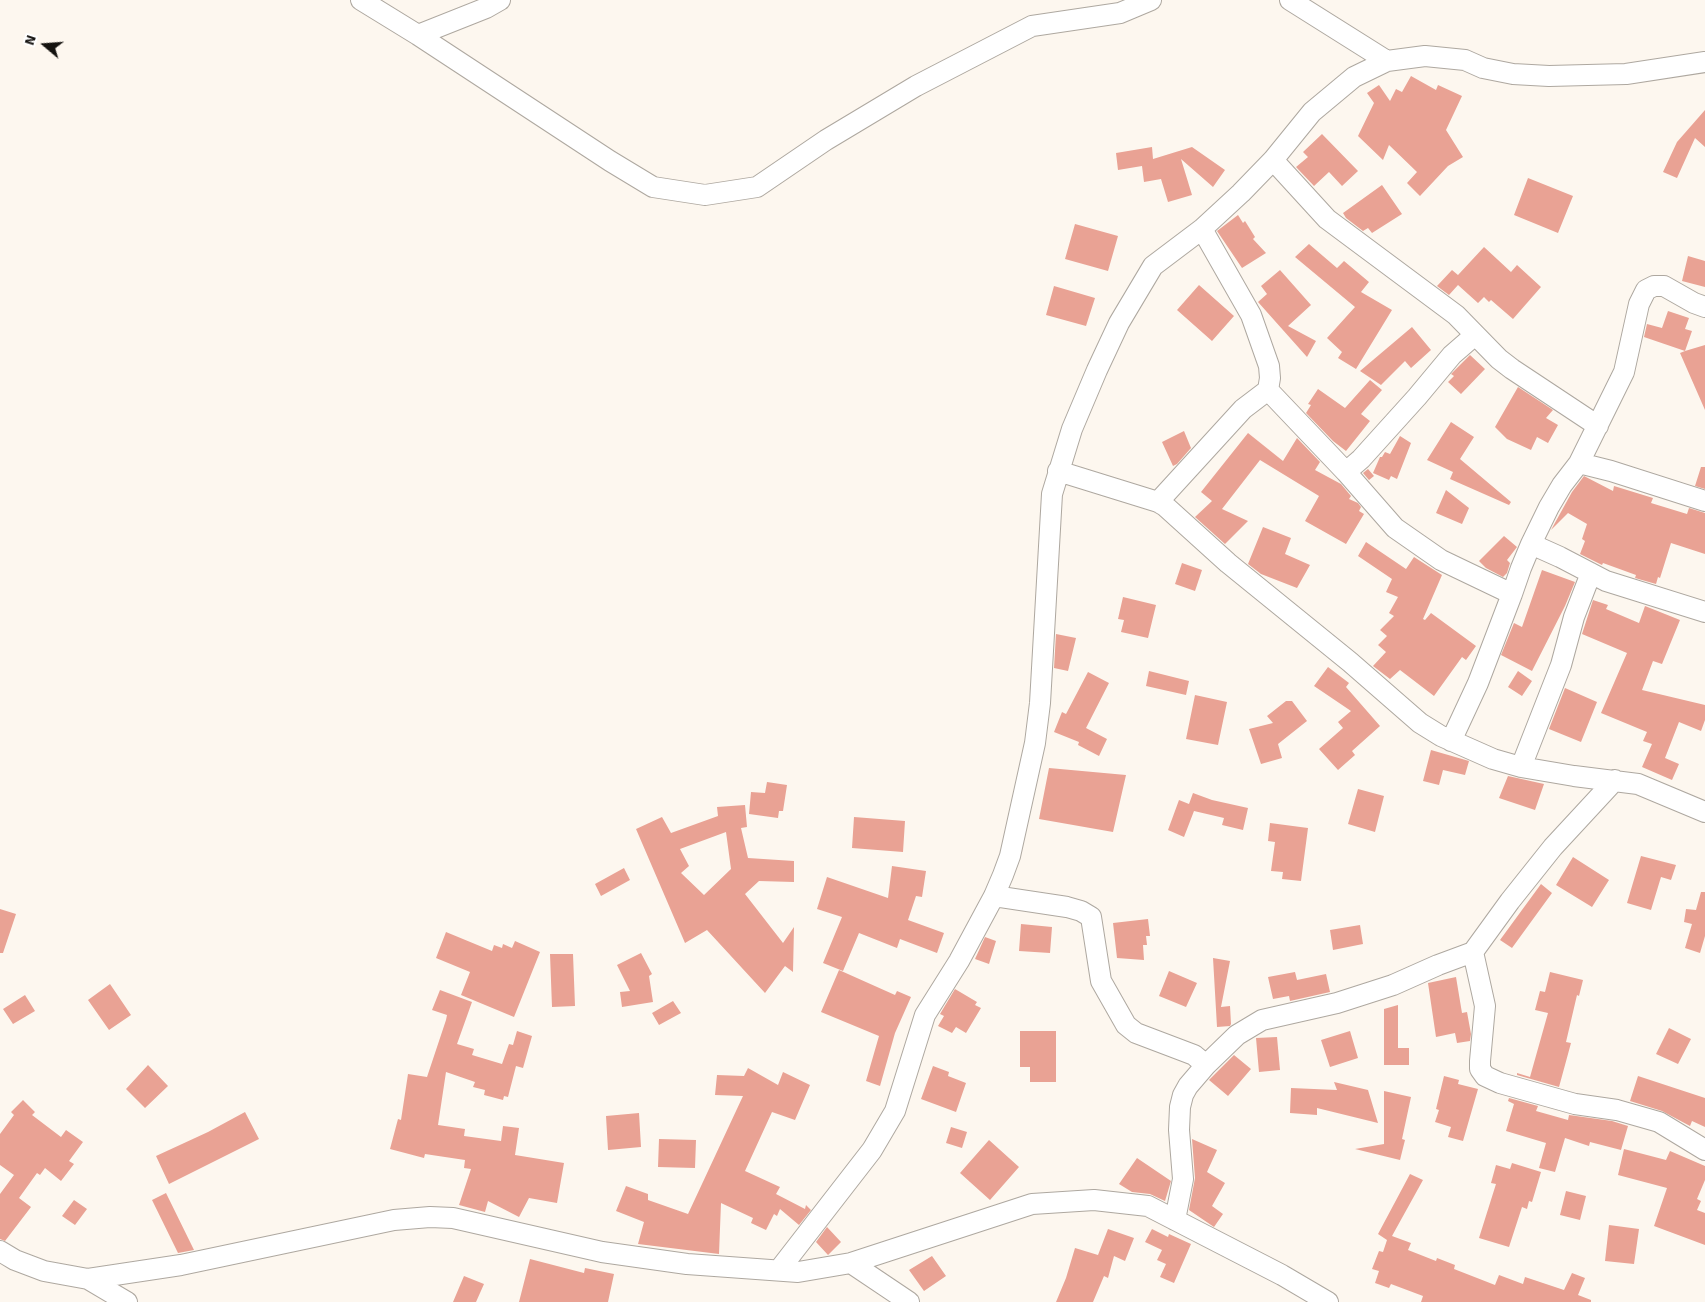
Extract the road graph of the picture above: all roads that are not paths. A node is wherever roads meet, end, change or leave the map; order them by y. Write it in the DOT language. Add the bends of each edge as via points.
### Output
graph roads {
  1 [pos="361,0"];
  2 [pos="500,0"];
  3 [pos="1151,0"];
  4 [pos="1290,0"];
  5 [pos="418,35"];
  6 [pos="1387,61"];
  7 [pos="1705,62"];
  8 [pos="1273,160"];
  9 [pos="1202,229"];
  10 [pos="1705,307"];
  11 [pos="1475,335"];
  12 [pos="1268,390"];
  13 [pos="1598,426"];
  14 [pos="1579,463"];
  15 [pos="1058,471"];
  16 [pos="1346,472"];
  17 [pos="1705,501"];
  18 [pos="1158,502"];
  19 [pos="1531,544"];
  20 [pos="1591,573"];
  21 [pos="1512,594"];
  22 [pos="1705,612"];
  23 [pos="1450,741"];
  24 [pos="1521,767"];
  25 [pos="1615,780"];
  26 [pos="1705,812"];
  27 [pos="994,896"];
  28 [pos="1473,952"];
  29 [pos="1206,1065"];
  30 [pos="1705,1150"];
  31 [pos="1175,1220"];
  32 [pos="0,1251"];
  33 [pos="851,1263"];
  34 [pos="779,1270"];
  35 [pos="88,1279"];
  36 [pos="126,1302"];
  37 [pos="908,1302"];
  38 [pos="1328,1302"];
  1 -- 5 [label="street"];
  2 -- 5 [label="street"];
  3 -- 5 [label="street" via="1120,13 1032,26 916,86 826,140 757,187 705,195 653,187"];
  4 -- 6 [label="street"];
  6 -- 7 [label="street" via="1425,56 1465,60 1483,68 1513,74 1549,76 1626,74"];
  6 -- 8 [label="street" via="1354,77 1312,112"];
  8 -- 9 [label="street"];
  8 -- 11 [label="street" via="1327,219 1456,315"];
  9 -- 12 [label="street" via="1251,315 1269,366"];
  9 -- 15 [label="street" via="1153,266 1119,323 1072,429"];
  10 -- 13 [label="street" via="1664,286 1646,290 1639,304 1624,372"];
  11 -- 13 [label="street" via="1512,369"];
  11 -- 16 [label="street" via="1446,361 1417,397"];
  12 -- 16 [label="street"];
  12 -- 18 [label="street" via="1243,409"];
  13 -- 14 [label="street"];
  14 -- 17 [label="street"];
  14 -- 19 [label="street" via="1562,485"];
  15 -- 18 [label="street"];
  15 -- 27 [label="street" via="1052,494 1035,743 1010,856"];
  16 -- 21 [label="street" via="1395,528 1441,560"];
  18 -- 23 [label="street" via="1420,723"];
  19 -- 20 [label="street"];
  19 -- 21 [label="street"];
  20 -- 22 [label="street" via="1606,581"];
  20 -- 24 [label="street" via="1574,617 1561,665"];
  21 -- 23 [label="street" via="1478,683"];
  23 -- 24 [label="street"];
  24 -- 25 [label="street"];
  25 -- 26 [label="street" via="1638,784"];
  25 -- 28 [label="street" via="1548,854"];
  27 -- 29 [label="street" via="1067,907 1091,917 1101,981 1126,1025 1136,1033 1194,1055"];
  27 -- 34 [label="street" via="925,1015 894,1112 872,1150"];
  28 -- 29 [label="street" via="1393,985 1337,1003 1262,1020 1237,1035"];
  28 -- 30 [label="street" via="1485,1006 1480,1061 1480,1069 1485,1076 1575,1104 1617,1110 1659,1122"];
  29 -- 31 [label="street" via="1188,1086 1180,1107 1183,1179"];
  31 -- 33 [label="street" via="1148,1206 1094,1200 1032,1204"];
  31 -- 38 [label="street"];
  32 -- 35 [label="street" via="44,1271"];
  33 -- 34 [label="street" via="798,1272"];
  33 -- 37 [label="street"];
  34 -- 35 [label="street" via="687,1264 602,1252 453,1218 430,1217 394,1220 181,1265"];
  35 -- 36 [label="street"];
}
